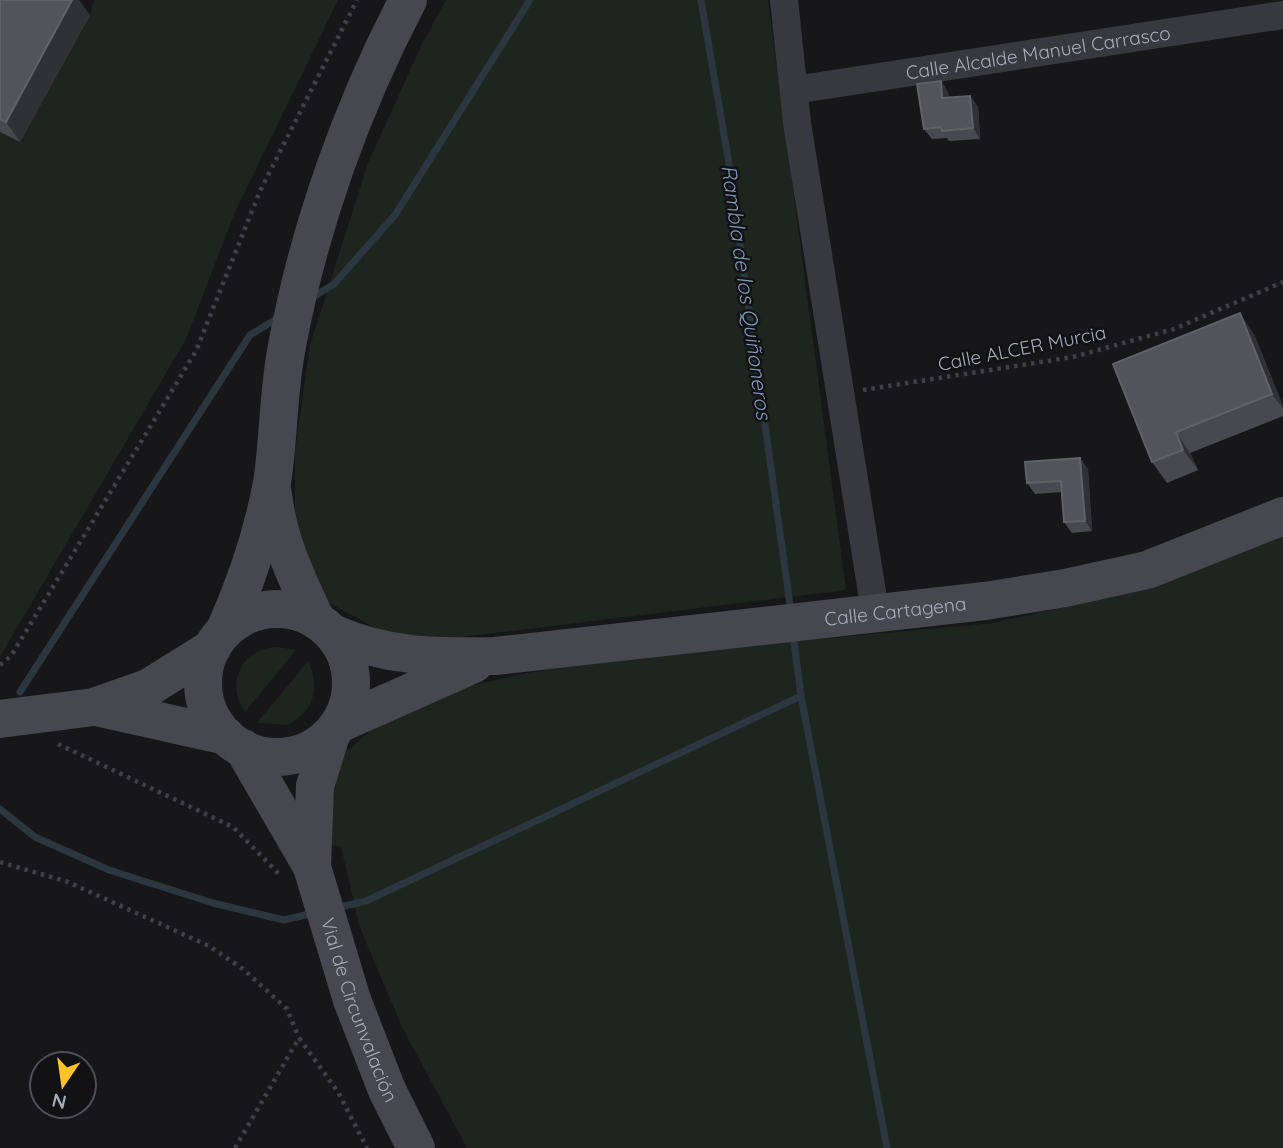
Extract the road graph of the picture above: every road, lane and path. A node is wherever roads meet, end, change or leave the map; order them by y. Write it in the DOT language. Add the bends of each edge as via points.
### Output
graph roads {
  1 [pos="357,0"];
  2 [pos="408,0"];
  3 [pos="784,0"];
  4 [pos="1283,15"];
  5 [pos="794,90"];
  6 [pos="1283,282"];
  7 [pos="839,394"];
  8 [pos="271,484"];
  9 [pos="1283,516"];
  10 [pos="875,611"];
  11 [pos="324,627"];
  12 [pos="219,639"];
  13 [pos="495,656"];
  14 [pos="0,665"];
  15 [pos="94,706"];
  16 [pos="0,719"];
  17 [pos="335,730"];
  18 [pos="53,741"];
  19 [pos="234,742"];
  20 [pos="0,862"];
  21 [pos="306,878"];
  22 [pos="299,1038"];
  23 [pos="235,1148"];
  24 [pos="367,1148"];
  25 [pos="416,1148"];
  1 -- 14 [label="path" via="260,191 196,351 11,656"];
  2 -- 8 [label="main road" via="377,60 321,212 286,347"];
  3 -- 5 [label="street"];
  4 -- 5 [label="street, Calle Alcalde Manuel Carrasco"];
  5 -- 7 [label="street"];
  6 -- 7 [label="path, Calle ALCER Murcia" via="1174,329 1073,357"];
  7 -- 10 [label="street"];
  8 -- 11 [label="main road" via="285,553"];
  8 -- 12 [label="main road" via="240,592"];
  9 -- 10 [label="main road, Calle Cartagena" via="1147,570 985,601"];
  10 -- 13 [label="main road, Calle Cartagena"];
  11 -- 12 [label="main road" via="298,612 269,610 241,619"];
  11 -- 13 [label="main road, Calle Cartagena" via="385,652 421,657"];
  11 -- 17 [label="main road" via="346,654 352,678 349,702"];
  12 -- 15 [label="main road" via="148,688"];
  12 -- 19 [label="main road" via="204,674 204,688 210,714"];
  13 -- 17 [label="main road, Calle Cartagena" via="434,680"];
  15 -- 16 [label="main road"];
  15 -- 19 [label="main road"];
  17 -- 19 [label="main road" via="312,749 289,756 265,756"];
  17 -- 21 [label="main road, Vial de Circunvalación" via="314,786"];
  18 -- 21 [label="path" via="233,827"];
  19 -- 21 [label="main road, Vial de Circunvalación"];
  20 -- 22 [label="path" via="68,882 209,946 243,969 286,1009"];
  21 -- 25 [label="main road, Vial de Circunvalación" via="387,1090"];
  22 -- 23 [label="path"];
  22 -- 24 [label="path" via="338,1092"];
}
